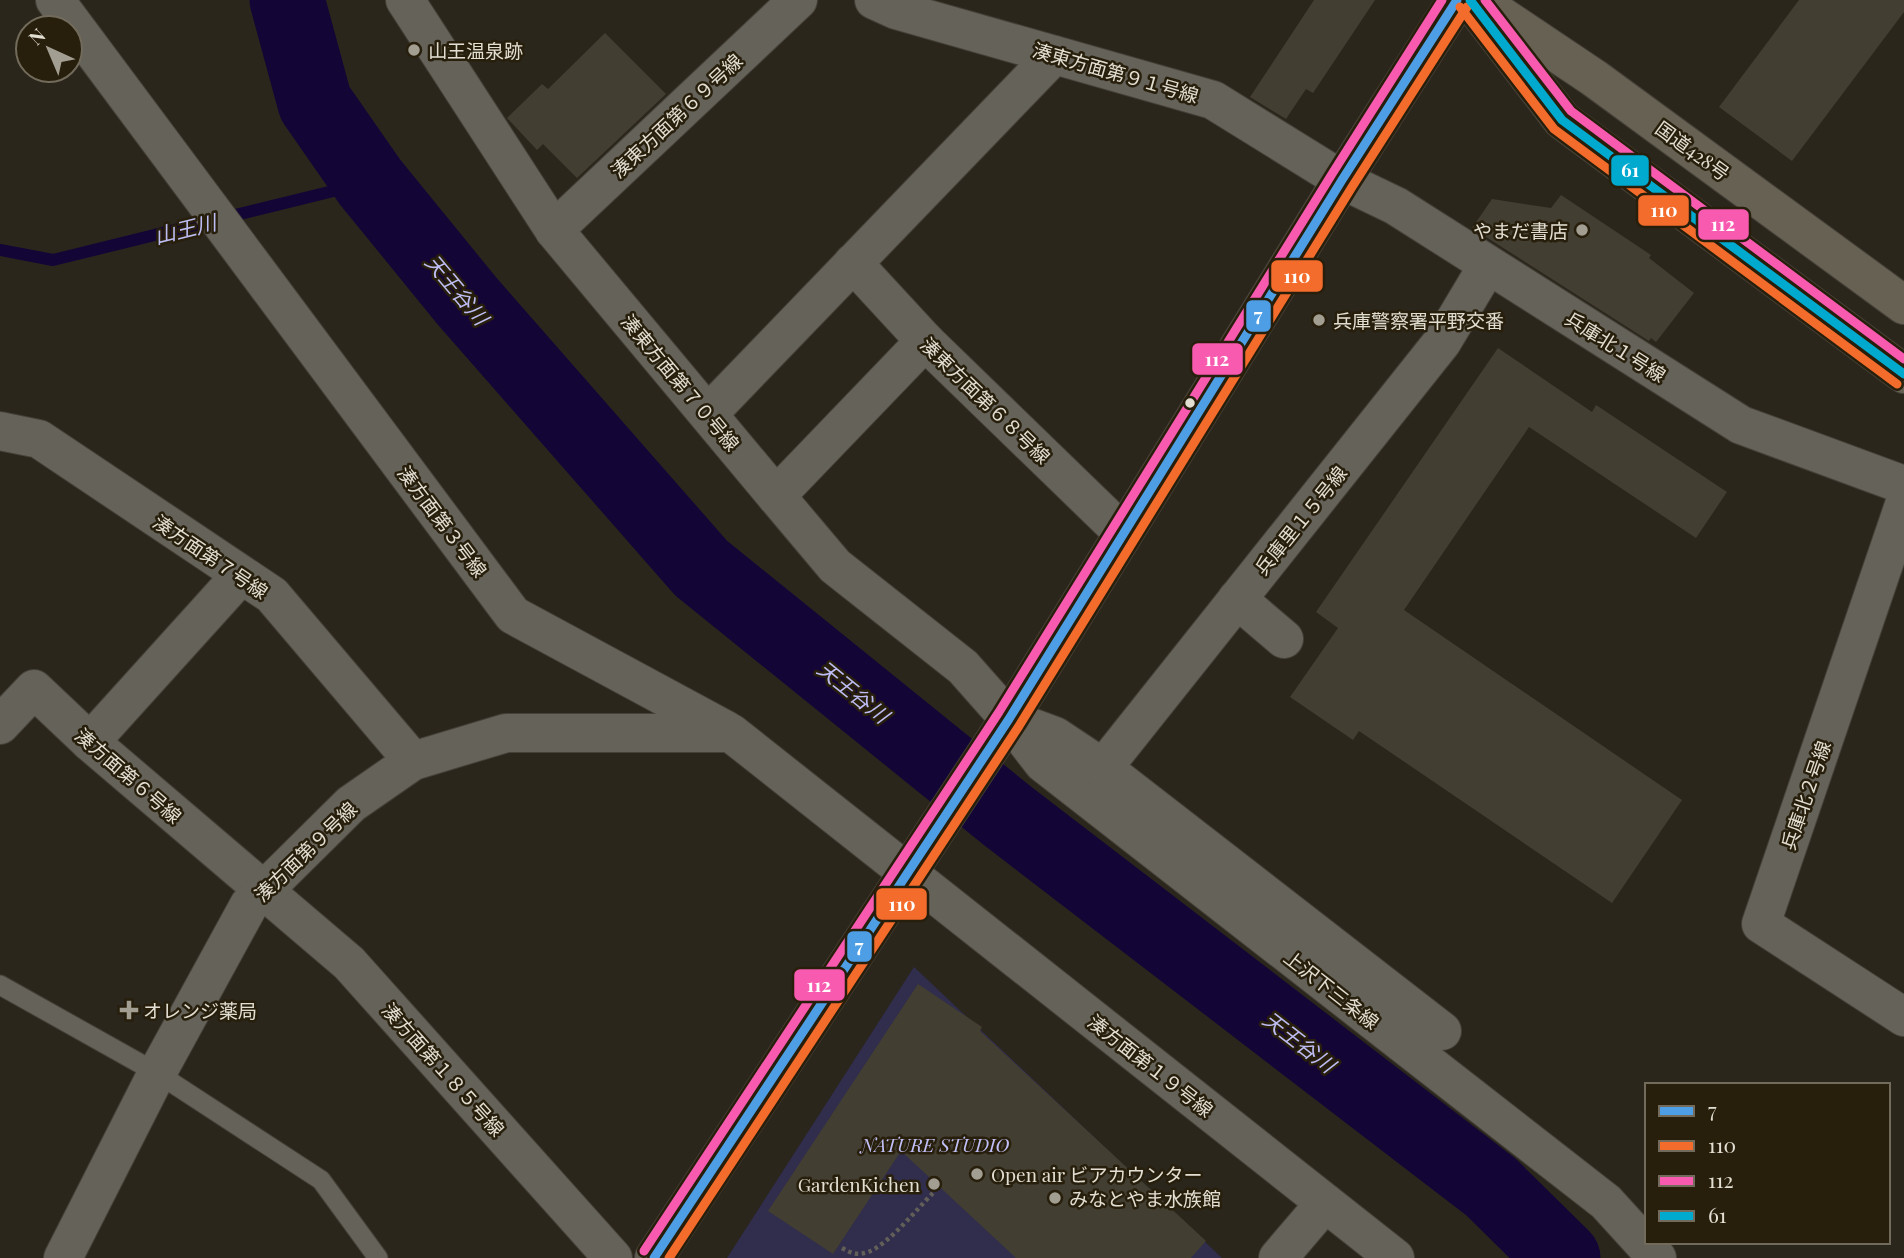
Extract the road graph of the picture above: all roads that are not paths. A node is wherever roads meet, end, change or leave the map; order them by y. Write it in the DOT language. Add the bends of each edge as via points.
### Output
graph roads {
  1 [pos="55,0"];
  2 [pos="798,0"];
  3 [pos="874,0"];
  4 [pos="1457,0"];
  5 [pos="1470,0"];
  6 [pos="1477,0"];
  7 [pos="416,5"];
  8 [pos="1054,55"];
  9 [pos="1342,180"];
  10 [pos="554,230"];
  11 [pos="853,263"];
  12 [pos="1488,265"];
  13 [pos="1904,305"];
  14 [pos="925,341"];
  15 [pos="1904,374"];
  16 [pos="708,414"];
  17 [pos="0,431"];
  18 [pos="1904,485"];
  19 [pos="776,496"];
  20 [pos="1904,505"];
  21 [pos="1124,533"];
  22 [pos="241,575"];
  23 [pos="1237,599"];
  24 [pos="1284,639"];
  25 [pos="1009,719"];
  26 [pos="0,725"];
  27 [pos="732,733"];
  28 [pos="90,742"];
  29 [pos="413,761"];
  30 [pos="1103,768"];
  31 [pos="907,871"];
  32 [pos="264,891"];
  33 [pos="0,985"];
  34 [pos="1904,1017"];
  35 [pos="1442,1031"];
  36 [pos="157,1073"];
  37 [pos="1325,1203"];
  38 [pos="63,1258"];
  39 [pos="378,1258"];
  40 [pos="613,1258"];
  41 [pos="654,1258"];
  42 [pos="1278,1258"];
  43 [pos="1395,1258"];
  44 [pos="1657,1258"];
  1 -- 27 [label="street, 湊方面第３号線" via="513,615"];
  2 -- 10 [label="street, 湊東方面第６９号線"];
  3 -- 8 [label="street, 湊東方面第９１号線"];
  4 -- 9 [label="main road"];
  5 -- 15 [label="highway" via="1562,120"];
  6 -- 13 [label="highway, 国道428号" via="1594,78"];
  7 -- 10 [label="street, 湊東方面第７０号線"];
  8 -- 9 [label="street, 湊東方面第９１号線" via="1213,100"];
  8 -- 11 [label="street"];
  9 -- 12 [label="street, 兵庫北１号線" via="1394,205"];
  9 -- 21 [label="main road"];
  10 -- 16 [label="street, 湊東方面第７０号線"];
  11 -- 14 [label="street, 湊東方面第６８号線"];
  11 -- 16 [label="street"];
  12 -- 18 [label="street, 兵庫北１号線" via="1741,425"];
  12 -- 23 [label="street, 兵庫里１５号線" via="1442,342"];
  14 -- 19 [label="street"];
  14 -- 21 [label="street, 湊東方面第６８号線"];
  16 -- 19 [label="street, 湊東方面第７０号線"];
  17 -- 22 [label="street, 湊方面第７号線" via="39,439"];
  19 -- 25 [label="street, 湊東方面第７０号線" via="835,566 963,667"];
  20 -- 34 [label="street, 兵庫北２号線" via="1761,924"];
  21 -- 25 [label="main road"];
  22 -- 28 [label="street"];
  22 -- 29 [label="street, 湊方面第７号線" via="272,595"];
  23 -- 24 [label="street"];
  23 -- 30 [label="street, 兵庫里１５号線"];
  25 -- 30 [label="street" via="1055,736"];
  25 -- 31 [label="main road"];
  25 -- 44 [label="street, 上沢下三条線" via="1042,763 1606,1202"];
  26 -- 28 [label="street, 湊方面第６号線" via="34,689"];
  27 -- 29 [label="street, 湊方面第９号線" via="506,733"];
  27 -- 31 [label="street"];
  28 -- 32 [label="street, 湊方面第６号線"];
  29 -- 32 [label="street, 湊方面第９号線" via="351,804"];
  30 -- 35 [label="street"];
  31 -- 37 [label="street, 湊方面第１９号線"];
  31 -- 41 [label="main road"];
  32 -- 36 [label="street, 湊方面第９号線" via="249,905"];
  32 -- 40 [label="street, 湊方面第１８５号線" via="349,963"];
  33 -- 36 [label="lane"];
  36 -- 38 [label="street, 湊方面第９号線"];
  36 -- 39 [label="lane" via="321,1180"];
  37 -- 42 [label="street"];
  37 -- 43 [label="street, 湊方面第１９号線"];
}
